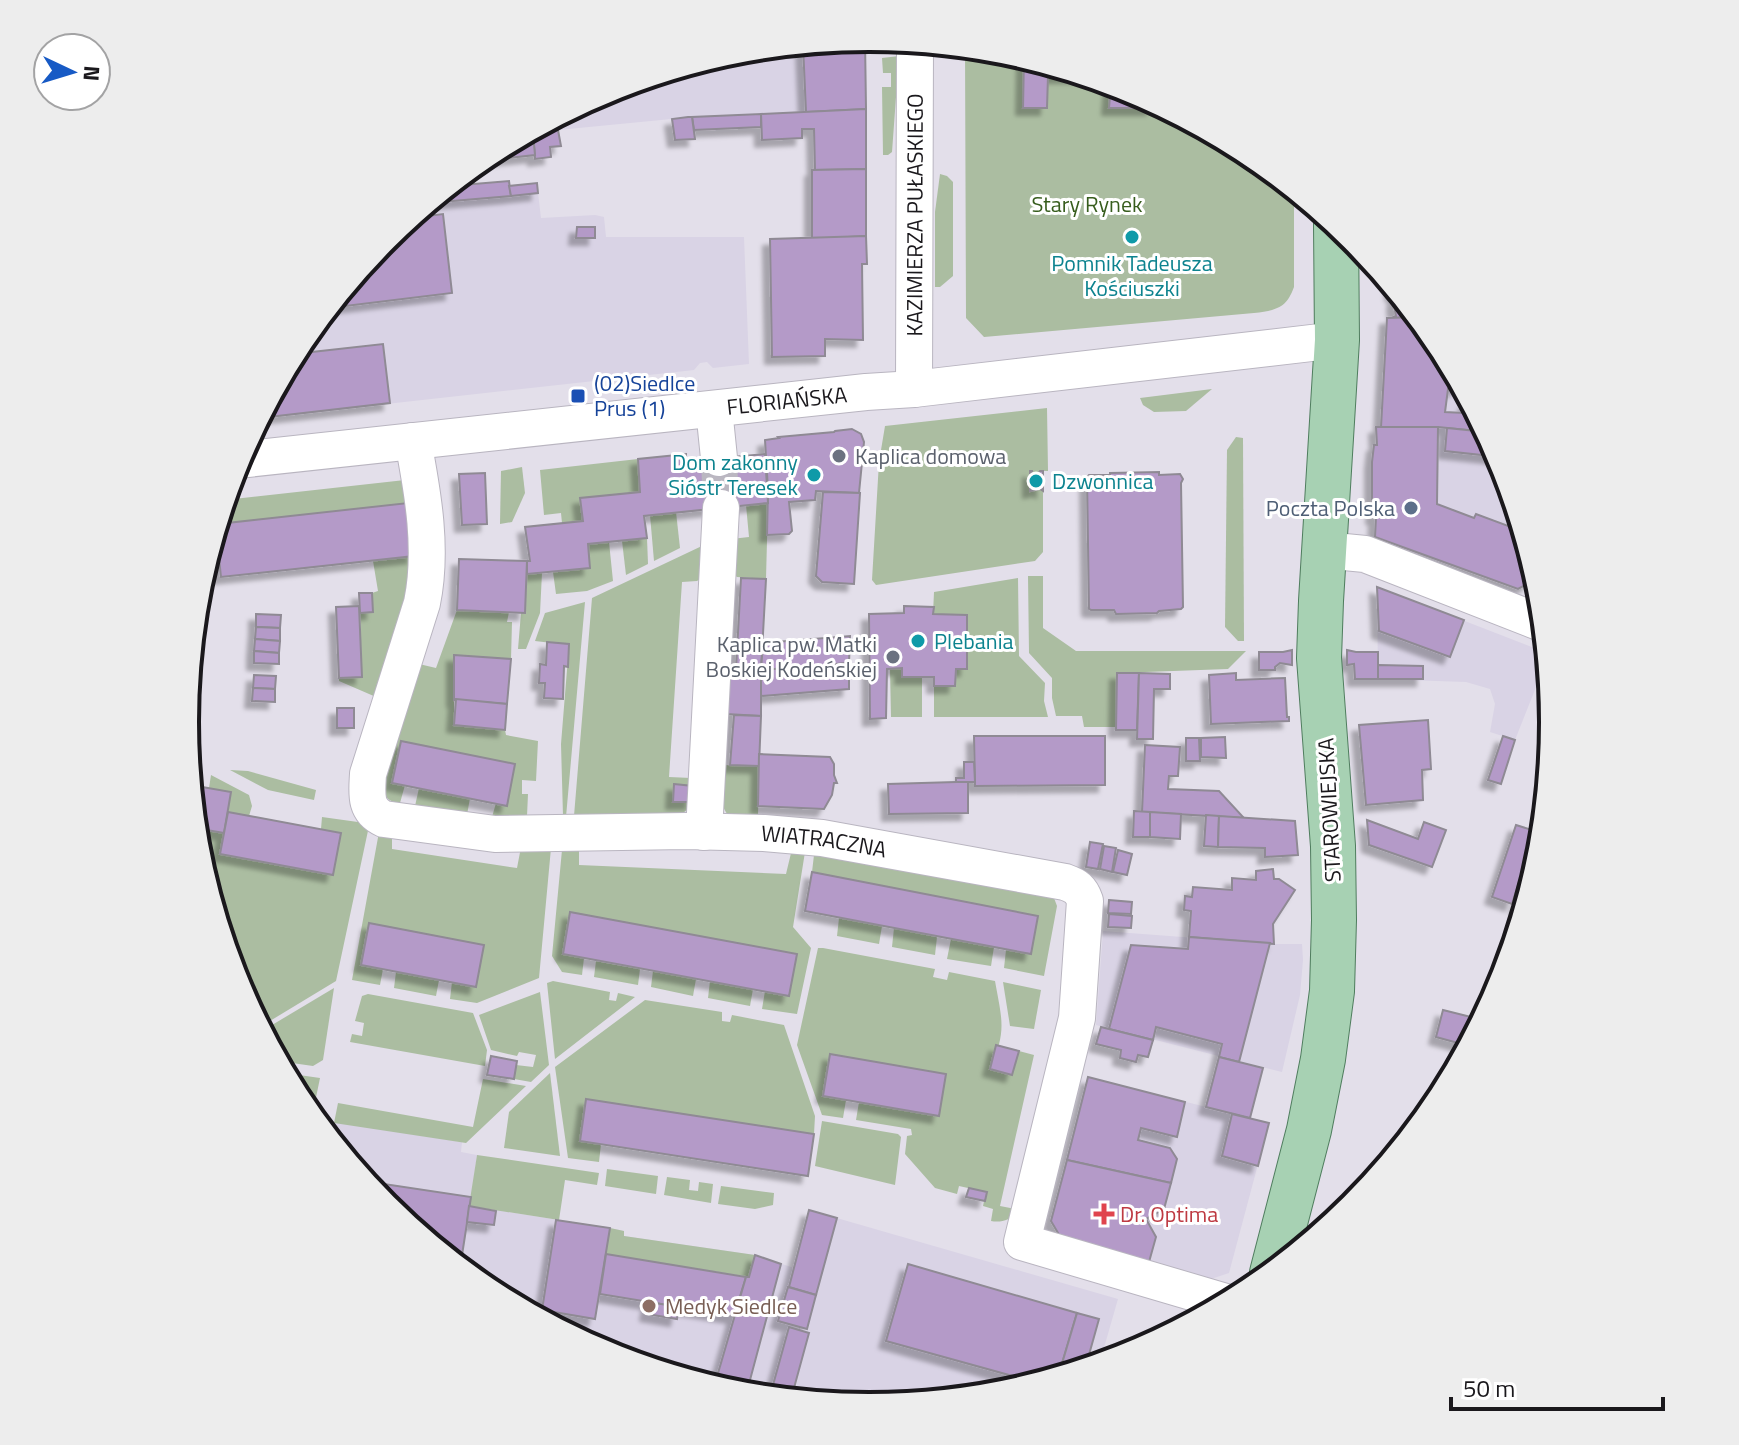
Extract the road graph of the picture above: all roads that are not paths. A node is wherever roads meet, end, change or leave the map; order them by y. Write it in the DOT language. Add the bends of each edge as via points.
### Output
graph roads {
  1 [pos="915,53"];
  2 [pos="1336,241"];
  3 [pos="1337,340"];
  4 [pos="914,389"];
  5 [pos="714,409"];
  6 [pos="413,441"];
  7 [pos="253,458"];
  8 [pos="719,458"];
  9 [pos="721,508"];
  10 [pos="1324,550"];
  11 [pos="1531,614"];
  12 [pos="704,832"];
  13 [pos="1277,1255"];
  14 [pos="1213,1298"];
  1 -- 4 [label="street, KAZIMIERZA PUŁASKIEGO"];
  2 -- 3 [label="main road, STAROWIEJSKA"];
  3 -- 4 [label="street, FLORIAŃSKA"];
  3 -- 10 [label="main road, STAROWIEJSKA"];
  4 -- 5 [label="street, FLORIAŃSKA"];
  5 -- 6 [label="street, FLORIAŃSKA"];
  5 -- 8 [label="street"];
  6 -- 7 [label="street, FLORIAŃSKA"];
  6 -- 12 [label="street, WIATRACZNA" via="422,495 426,583 368,774 370,809 384,819 495,834"];
  9 -- 12 [label="street"];
  10 -- 11 [label="street" via="1365,554"];
  10 -- 13 [label="main road, STAROWIEJSKA" via="1319,658 1333,846 1332,991 1321,1073"];
  12 -- 14 [label="street, WIATRACZNA" via="822,838 1076,886 1085,901 1077,1018 1022,1242"];
}
